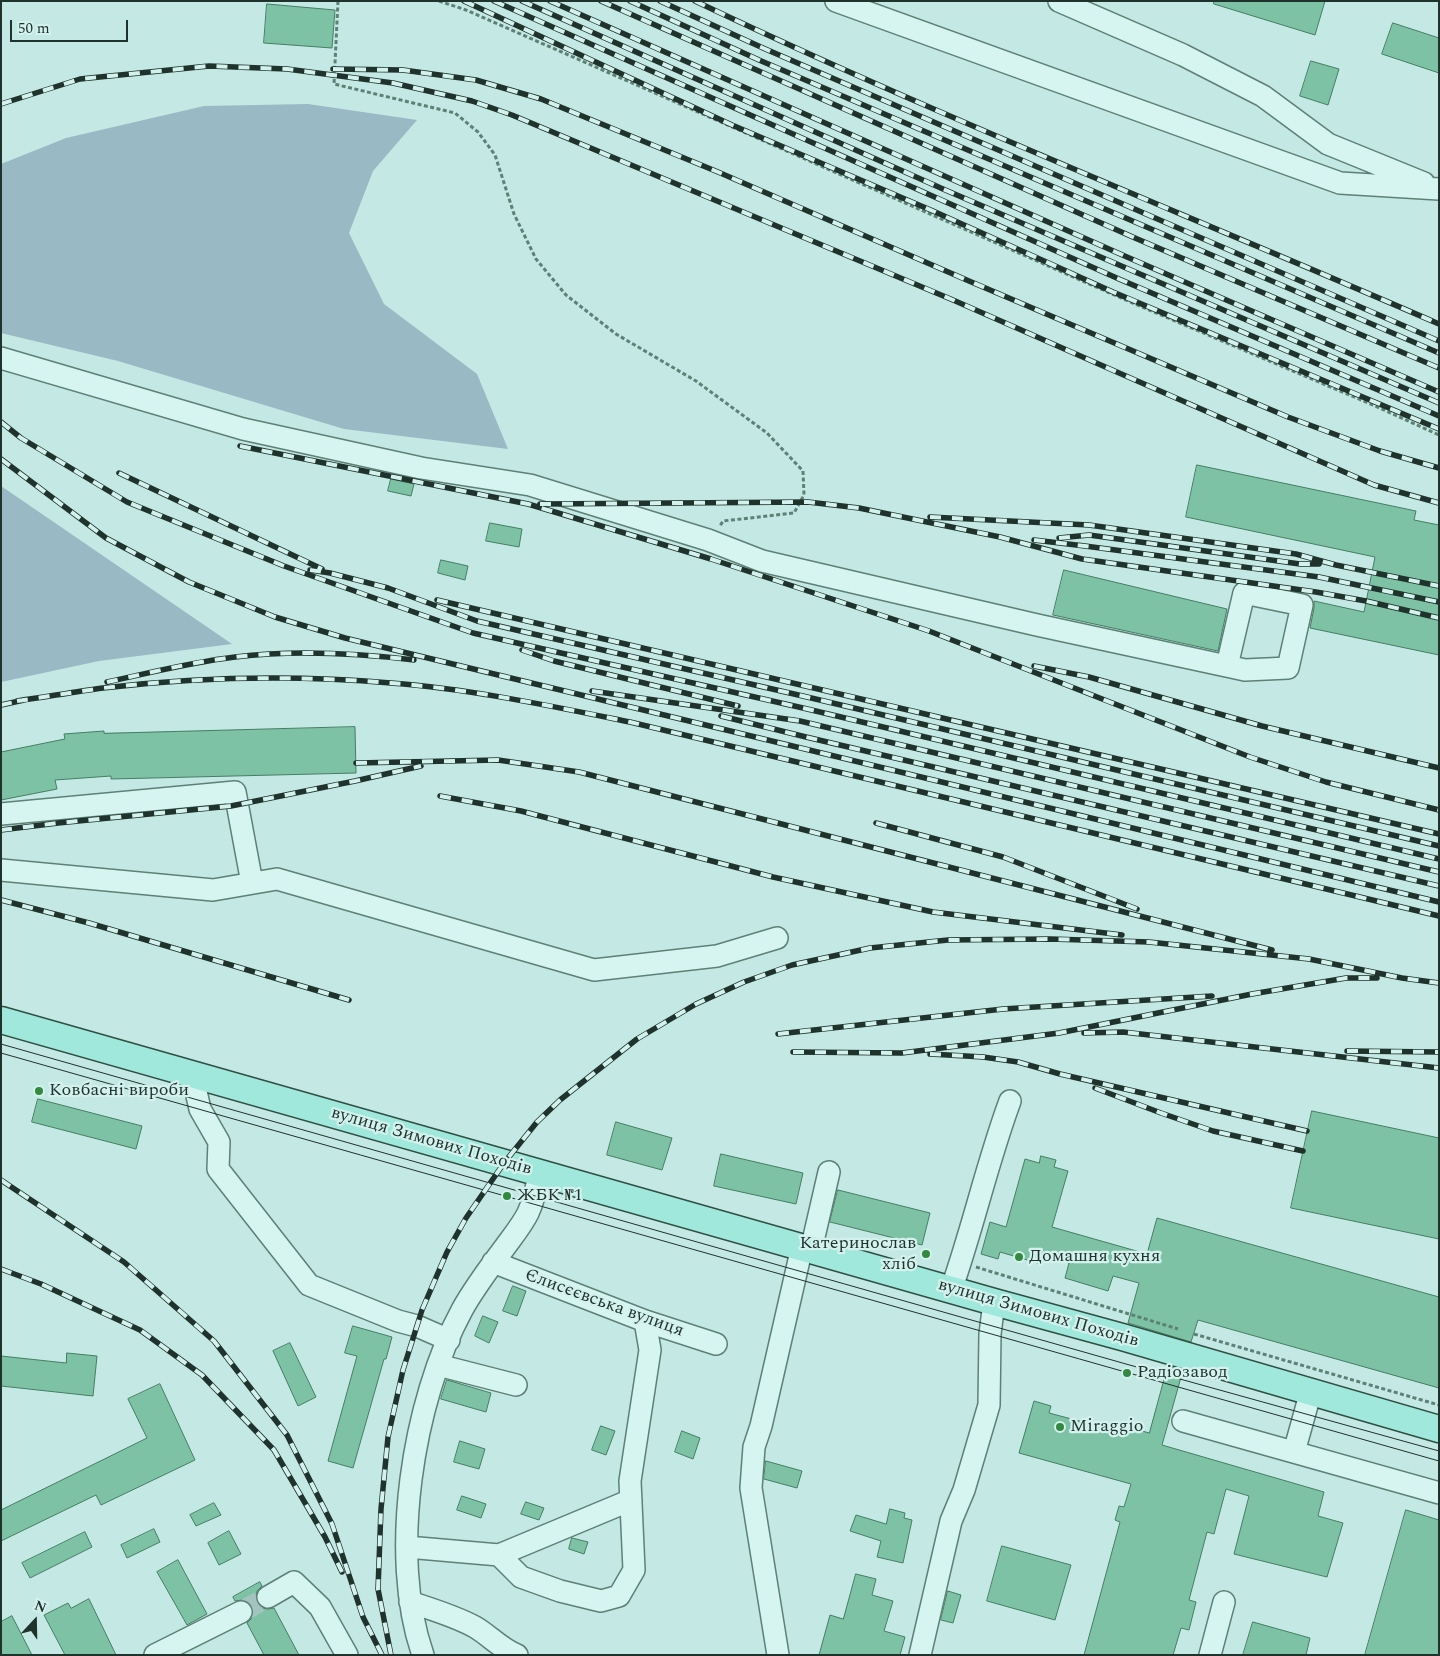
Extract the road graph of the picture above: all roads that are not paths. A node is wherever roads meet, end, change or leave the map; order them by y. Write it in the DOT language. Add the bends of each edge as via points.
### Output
graph roads {
  1 [pos="836,1"];
  2 [pos="1059,1"];
  3 [pos="1439,189"];
  4 [pos="1,358"];
  5 [pos="1227,666"];
  6 [pos="1,814"];
  7 [pos="1,870"];
  8 [pos="252,883"];
  9 [pos="777,938"];
  10 [pos="1,1020"];
  11 [pos="192,1074"];
  12 [pos="1010,1100"];
  13 [pos="828,1172"];
  14 [pos="539,1173"];
  15 [pos="807,1248"];
  16 [pos="493,1262"];
  17 [pos="951,1290"];
  18 [pos="994,1302"];
  19 [pos="645,1321"];
  20 [pos="449,1340"];
  21 [pos="716,1344"];
  22 [pos="438,1365"];
  23 [pos="516,1385"];
  24 [pos="1311,1391"];
  25 [pos="1183,1421"];
  26 [pos="1439,1429"];
  27 [pos="1294,1452"];
  28 [pos="1439,1493"];
  29 [pos="631,1500"];
  30 [pos="407,1547"];
  31 [pos="499,1555"];
  32 [pos="268,1598"];
  33 [pos="410,1602"];
  34 [pos="1224,1602"];
  35 [pos="241,1612"];
  36 [pos="512,1654"];
  37 [pos="155,1655"];
  38 [pos="347,1655"];
  39 [pos="422,1655"];
  40 [pos="778,1655"];
  41 [pos="920,1655"];
  42 [pos="1210,1655"];
  1 -- 3 [label="street" via="1340,184"];
  2 -- 3 [label="street" via="1183,55 1263,96 1328,144"];
  4 -- 5 [label="street" via="243,429 421,468 530,485 708,540 762,561"];
  6 -- 8 [label="street" via="235,792"];
  7 -- 8 [label="street" via="213,890"];
  8 -- 9 [label="street" via="277,879 594,970 717,956"];
  10 -- 11 [label="main road, вулиця Зимових Походів"];
  11 -- 14 [label="main road, вулиця Зимових Походів"];
  11 -- 20 [label="street" via="200,1109 219,1142 218,1169 308,1286"];
  12 -- 17 [label="street"];
  13 -- 15 [label="street"];
  14 -- 15 [label="main road, вулиця Зимових Походів"];
  14 -- 16 [label="street" via="528,1213"];
  15 -- 17 [label="main road, вулиця Зимових Походів"];
  15 -- 40 [label="street" via="754,1447 752,1488"];
  16 -- 19 [label="street, Єлисєєвська вулиця"];
  16 -- 20 [label="street" via="462,1309"];
  17 -- 18 [label="main road, вулиця Зимових Походів"];
  18 -- 24 [label="main road, вулиця Зимових Походів"];
  18 -- 41 [label="street" via="989,1406 964,1490 951,1521"];
  19 -- 21 [label="street, Єлисєєвська вулиця"];
  19 -- 29 [label="street" via="650,1350 630,1481"];
  20 -- 22 [label="street"];
  22 -- 23 [label="street"];
  22 -- 30 [label="street" via="422,1419 412,1472"];
  24 -- 26 [label="main road, вулиця Зимових Походів"];
  24 -- 27 [label="street"];
  25 -- 27 [label="street"];
  27 -- 28 [label="street"];
  29 -- 31 [label="street"];
  29 -- 31 [label="street" via="634,1570 619,1596 601,1600 560,1591 522,1577"];
  30 -- 31 [label="street"];
  30 -- 33 [label="street"];
  32 -- 38 [label="street" via="294,1582 320,1608"];
  33 -- 36 [label="street" via="475,1627"];
  33 -- 39 [label="street"];
  34 -- 42 [label="street"];
  35 -- 37 [label="street"];
}
